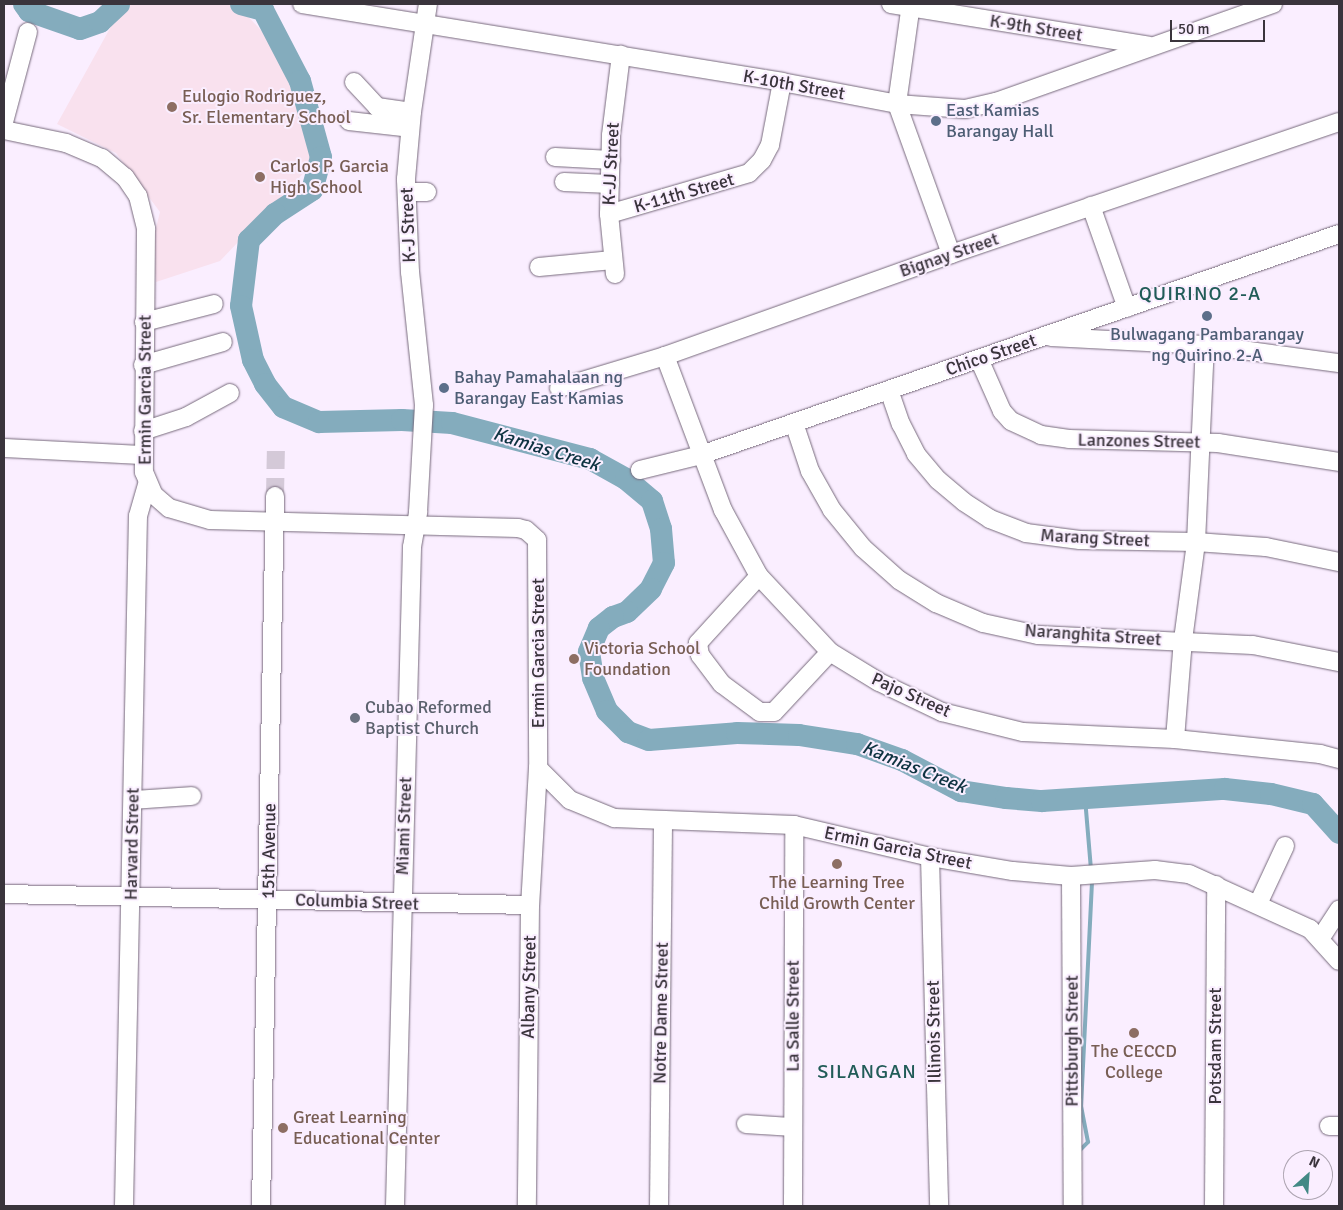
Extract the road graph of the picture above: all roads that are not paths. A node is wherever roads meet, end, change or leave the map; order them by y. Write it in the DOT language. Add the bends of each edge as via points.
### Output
graph roads {
  1 [pos="302,4"];
  2 [pos="428,4"];
  3 [pos="891,4"];
  4 [pos="1272,4"];
  5 [pos="911,5"];
  6 [pos="425,24"];
  7 [pos="28,32"];
  8 [pos="1152,47"];
  9 [pos="621,55"];
  10 [pos="354,82"];
  11 [pos="782,82"];
  12 [pos="897,104"];
  13 [pos="411,120"];
  14 [pos="4,122"];
  15 [pos="349,122"];
  16 [pos="1339,122"];
  17 [pos="4,130"];
  18 [pos="556,157"];
  19 [pos="611,160"];
  20 [pos="564,182"];
  21 [pos="610,184"];
  22 [pos="407,192"];
  23 [pos="427,192"];
  24 [pos="1092,206"];
  25 [pos="609,214"];
  26 [pos="1339,234"];
  27 [pos="951,254"];
  28 [pos="539,267"];
  29 [pos="214,304"];
  30 [pos="1127,308"];
  31 [pos="144,322"];
  32 [pos="1044,336"];
  33 [pos="224,342"];
  34 [pos="1205,345"];
  35 [pos="665,356"];
  36 [pos="979,359"];
  37 [pos="1339,363"];
  38 [pos="143,365"];
  39 [pos="559,388"];
  40 [pos="889,390"];
  41 [pos="230,393"];
  42 [pos="794,423"];
  43 [pos="143,431"];
  44 [pos="1201,442"];
  45 [pos="423,446"];
  46 [pos="4,448"];
  47 [pos="142,455"];
  48 [pos="702,455"];
  49 [pos="1339,462"];
  50 [pos="640,470"];
  51 [pos="148,482"];
  52 [pos="275,496"];
  53 [pos="275,522"];
  54 [pos="415,524"];
  55 [pos="1196,542"];
  56 [pos="1339,562"];
  57 [pos="760,576"];
  58 [pos="1183,640"];
  59 [pos="830,652"];
  60 [pos="1339,662"];
  61 [pos="1175,739"];
  62 [pos="1339,759"];
  63 [pos="538,768"];
  64 [pos="192,796"];
  65 [pos="133,800"];
  66 [pos="663,820"];
  67 [pos="794,826"];
  68 [pos="1285,846"];
  69 [pos="930,857"];
  70 [pos="1071,876"];
  71 [pos="1216,885"];
  72 [pos="4,894"];
  73 [pos="132,896"];
  74 [pos="269,900"];
  75 [pos="401,904"];
  76 [pos="1258,904"];
  77 [pos="530,905"];
  78 [pos="1339,910"];
  79 [pos="1320,939"];
  80 [pos="1339,961"];
  81 [pos="746,1124"];
  82 [pos="793,1127"];
  83 [pos="124,1206"];
  84 [pos="261,1206"];
  85 [pos="395,1206"];
  86 [pos="526,1206"];
  87 [pos="659,1206"];
  88 [pos="793,1206"];
  89 [pos="939,1206"];
  90 [pos="1073,1206"];
  91 [pos="1214,1206"];
  1 -- 6 [label="street, K-10th Street"];
  2 -- 6 [label="street, K-J Street"];
  3 -- 5 [label="street, K-9th Street"];
  4 -- 8 [label="street, K-10th Street"];
  5 -- 8 [label="street, K-9th Street"];
  5 -- 12 [label="street"];
  6 -- 9 [label="street, K-10th Street"];
  6 -- 13 [label="street, K-J Street"];
  7 -- 14 [label="street"];
  8 -- 12 [label="street, K-10th Street" via="996,102 965,109"];
  9 -- 11 [label="street, K-10th Street"];
  9 -- 19 [label="street, K-JJ Street"];
  10 -- 13 [label="street" via="377,107"];
  11 -- 12 [label="street, K-10th Street"];
  11 -- 25 [label="street, K-11th Street" via="770,145 762,160 749,173"];
  12 -- 27 [label="street"];
  13 -- 15 [label="street"];
  13 -- 22 [label="street, K-J Street"];
  16 -- 24 [label="street, Bignay Street"];
  17 -- 31 [label="street, Ermin Garcia Street" via="84,150 102,158 129,183 143,210 146,229"];
  18 -- 19 [label="street"];
  19 -- 21 [label="street, K-JJ Street"];
  20 -- 21 [label="street"];
  21 -- 25 [label="street, K-JJ Street"];
  22 -- 23 [label="street"];
  22 -- 45 [label="street, K-J Street" via="424,405"];
  24 -- 27 [label="street, Bignay Street"];
  24 -- 30 [label="street"];
  25 -- 28 [label="street, K-JJ Street" via="614,267"];
  26 -- 30 [label="street, Chico Street"];
  27 -- 35 [label="street, Bignay Street"];
  29 -- 31 [label="street"];
  30 -- 32 [label="street, Chico Street"];
  31 -- 38 [label="street, Ermin Garcia Street"];
  32 -- 34 [label="street"];
  32 -- 36 [label="street, Chico Street"];
  33 -- 38 [label="street"];
  34 -- 37 [label="street"];
  34 -- 44 [label="street"];
  35 -- 39 [label="street, Bignay Street"];
  35 -- 48 [label="street, Pajo Street"];
  36 -- 40 [label="street, Chico Street"];
  36 -- 44 [label="street, Lanzones Street" via="1002,411 1025,429 1069,439"];
  38 -- 43 [label="street, Ermin Garcia Street"];
  40 -- 42 [label="street, Chico Street"];
  40 -- 55 [label="street, Marang Street" via="916,454 938,480 990,519 1026,533 1080,540"];
  41 -- 43 [label="street" via="186,417"];
  42 -- 48 [label="street, Chico Street"];
  42 -- 58 [label="street, Naranghita Street" via="810,471 832,510 899,580 936,603 983,623 1038,635"];
  43 -- 47 [label="street, Ermin Garcia Street"];
  44 -- 49 [label="street, Lanzones Street"];
  44 -- 55 [label="street"];
  45 -- 54 [label="street, Miami Street"];
  46 -- 47 [label="street"];
  47 -- 51 [label="street, Ermin Garcia Street"];
  48 -- 50 [label="street, Chico Street"];
  48 -- 57 [label="street, Pajo Street" via="723,510"];
  51 -- 53 [label="street, Ermin Garcia Street" via="154,495 177,512 210,520"];
  51 -- 65 [label="street, Harvard Street" via="138,516"];
  52 -- 53 [label="street, 15th Avenue"];
  53 -- 54 [label="street, Ermin Garcia Street"];
  53 -- 74 [label="street, 15th Avenue"];
  54 -- 63 [label="street, Ermin Garcia Street" via="518,528 526,530 537,540"];
  54 -- 75 [label="street, Miami Street"];
  55 -- 56 [label="street, Marang Street" via="1266,547"];
  55 -- 58 [label="street"];
  57 -- 59 [label="street, Pajo Street"];
  57 -- 59 [label="street" via="698,644 700,656 722,684 760,712 774,712"];
  58 -- 60 [label="street, Naranghita Street" via="1253,645"];
  58 -- 61 [label="street"];
  59 -- 61 [label="street, Pajo Street" via="879,682 942,712 1023,732"];
  61 -- 62 [label="street, Pajo Street" via="1320,754"];
  63 -- 66 [label="street, Ermin Garcia Street" via="565,796 583,806 614,818"];
  63 -- 77 [label="street, Albany Street"];
  64 -- 65 [label="street"];
  65 -- 73 [label="street, Harvard Street"];
  66 -- 67 [label="street, Ermin Garcia Street"];
  66 -- 87 [label="street, Notre Dame Street"];
  67 -- 69 [label="street, Ermin Garcia Street"];
  67 -- 82 [label="street, La Salle Street"];
  68 -- 76 [label="street"];
  69 -- 70 [label="street, Ermin Garcia Street" via="1013,871"];
  69 -- 89 [label="street, Illinois Street"];
  70 -- 71 [label="street, Ermin Garcia Street" via="1175,870"];
  70 -- 90 [label="street, Pittsburgh Street"];
  71 -- 76 [label="street, Ermin Garcia Street"];
  71 -- 91 [label="street, Potsdam Street"];
  72 -- 73 [label="street, Columbia Street"];
  73 -- 74 [label="street, Columbia Street"];
  73 -- 83 [label="street, Harvard Street"];
  74 -- 75 [label="street, Columbia Street"];
  74 -- 84 [label="street, 15th Avenue"];
  75 -- 77 [label="street, Columbia Street"];
  75 -- 85 [label="street, Miami Street"];
  76 -- 79 [label="street, Ermin Garcia Street" via="1310,929"];
  77 -- 86 [label="street, Albany Street"];
  78 -- 79 [label="street"];
  79 -- 80 [label="street, Ermin Garcia Street"];
  81 -- 82 [label="street"];
  82 -- 88 [label="street, La Salle Street"];
}
